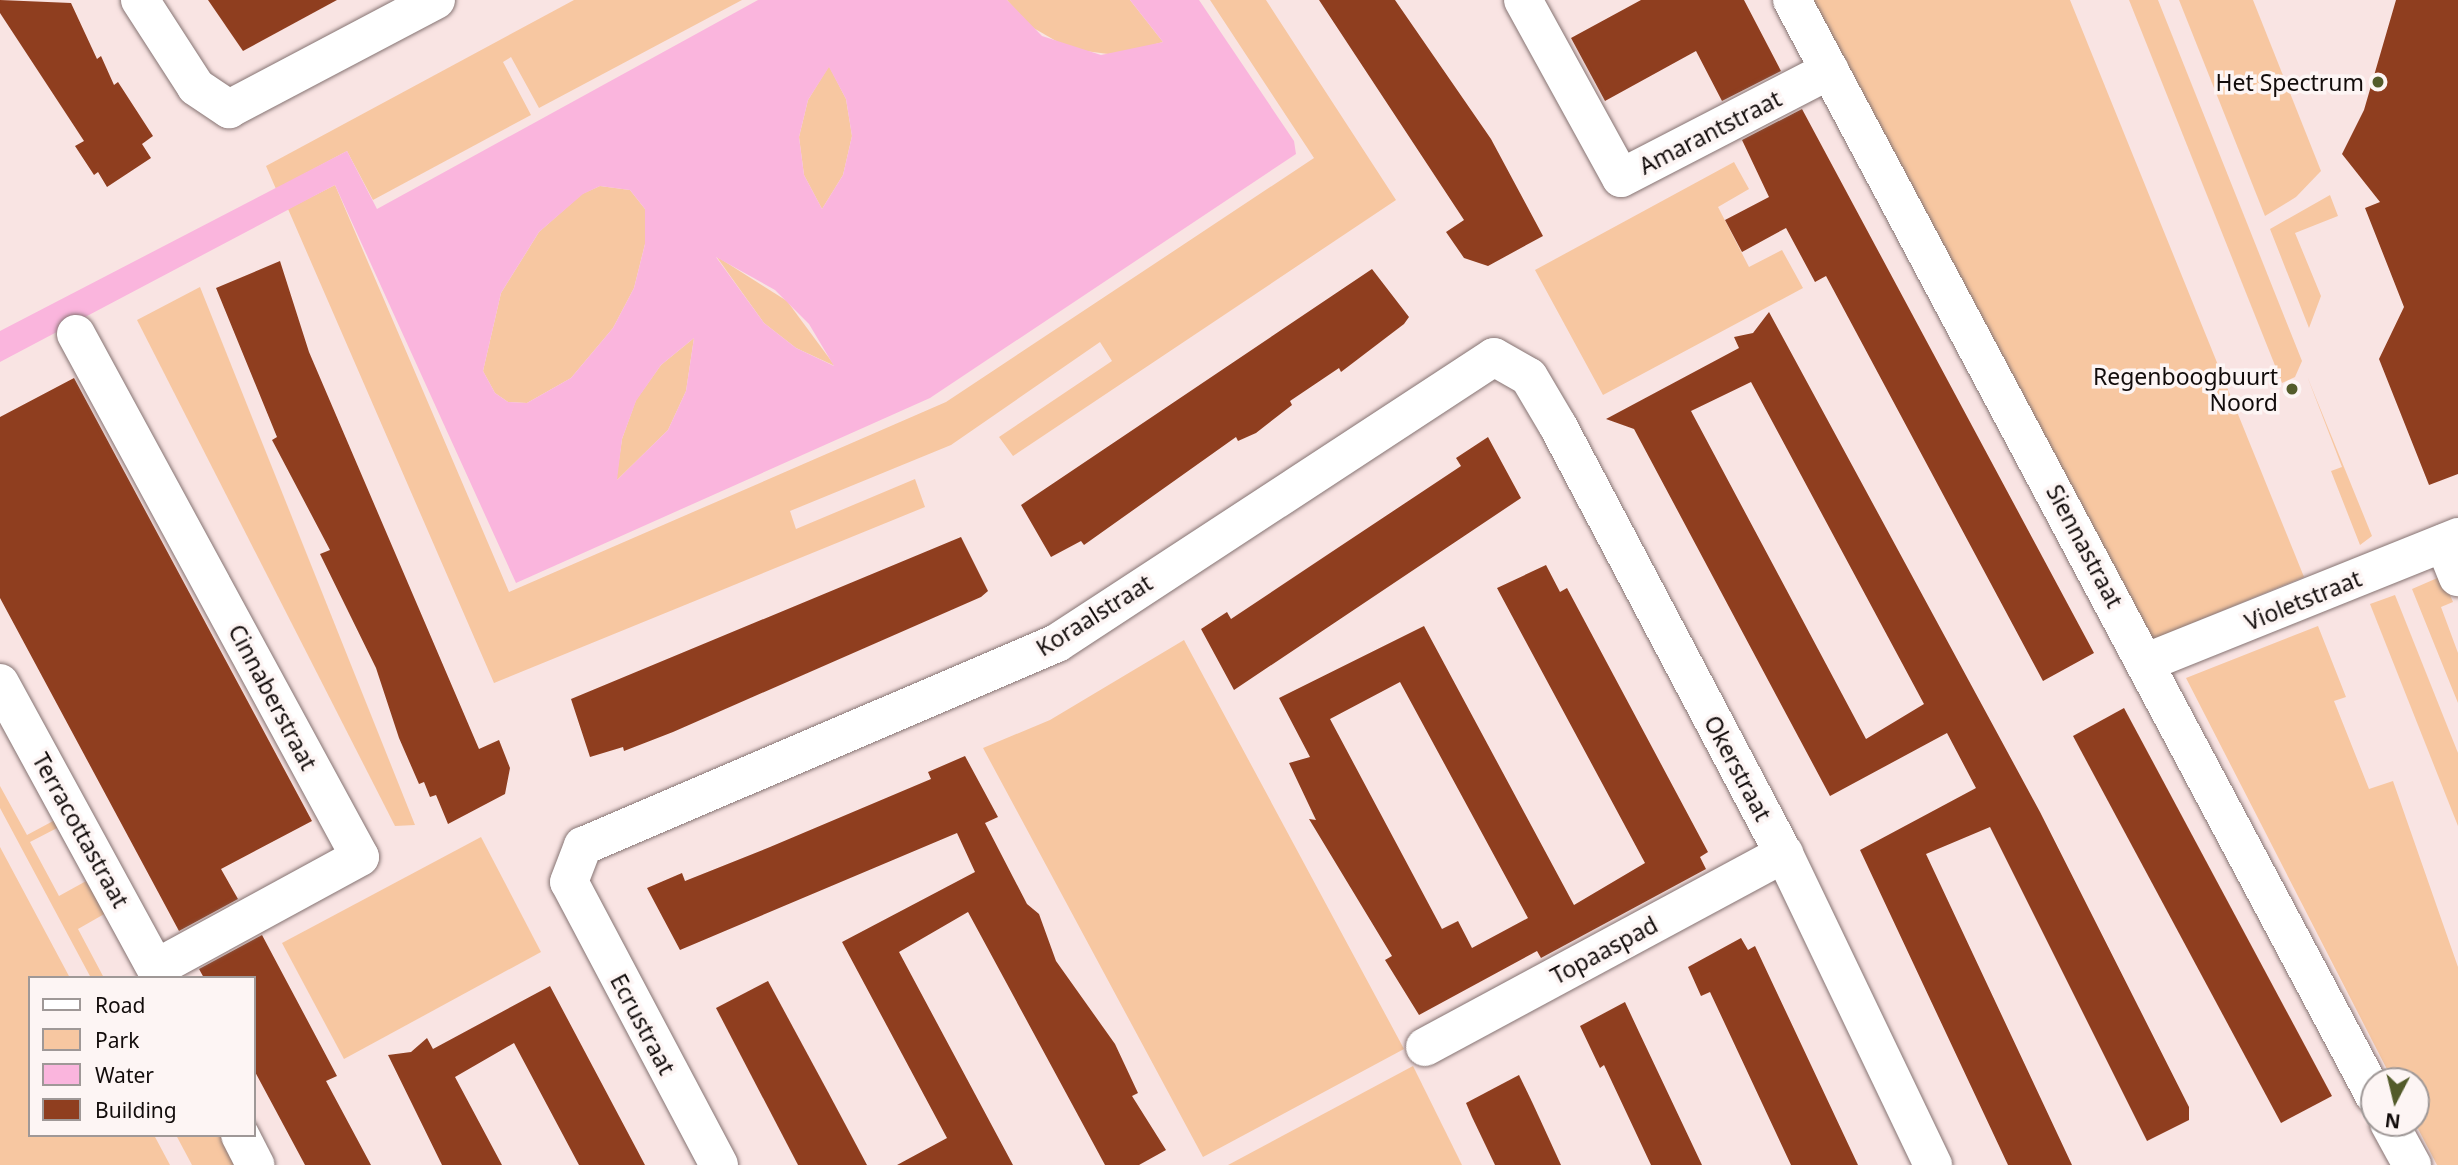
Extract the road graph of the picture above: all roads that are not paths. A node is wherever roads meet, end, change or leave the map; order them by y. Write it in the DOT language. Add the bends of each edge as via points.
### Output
graph roads {
  1 [pos="139,0"];
  2 [pos="436,0"];
  3 [pos="1523,0"];
  4 [pos="1792,0"];
  5 [pos="1829,70"];
  6 [pos="76,334"];
  7 [pos="1529,377"];
  8 [pos="2454,552"];
  9 [pos="2147,662"];
  10 [pos="0,683"];
  11 [pos="1784,854"];
  12 [pos="569,882"];
  13 [pos="159,973"];
  14 [pos="1426,1047"];
  15 [pos="2360,1068"];
  16 [pos="241,1137"];
  17 [pos="2397,1137"];
  18 [pos="255,1165"];
  19 [pos="719,1165"];
  20 [pos="1933,1165"];
  21 [pos="2412,1165"];
  1 -- 2 [label="street" via="196,87 229,109"];
  3 -- 5 [label="street, Amarantstraat" via="1620,178"];
  4 -- 5 [label="street, Siennastraat"];
  5 -- 9 [label="street, Siennastraat"];
  6 -- 13 [label="street, Cinnaberstraat" via="360,857"];
  7 -- 11 [label="street, Okerstraat"];
  7 -- 12 [label="street, Koraalstraat" via="1494,357 1057,643 583,846"];
  8 -- 9 [label="street, Violetstraat"];
  9 -- 15 [label="street, Siennastraat"];
  10 -- 13 [label="street, Terracottastraat"];
  11 -- 14 [label="street, Topaaspad"];
  11 -- 20 [label="street, Okerstraat"];
  12 -- 19 [label="street, Ecrustraat"];
  16 -- 18 [label="street"];
  17 -- 21 [label="street"];
}
